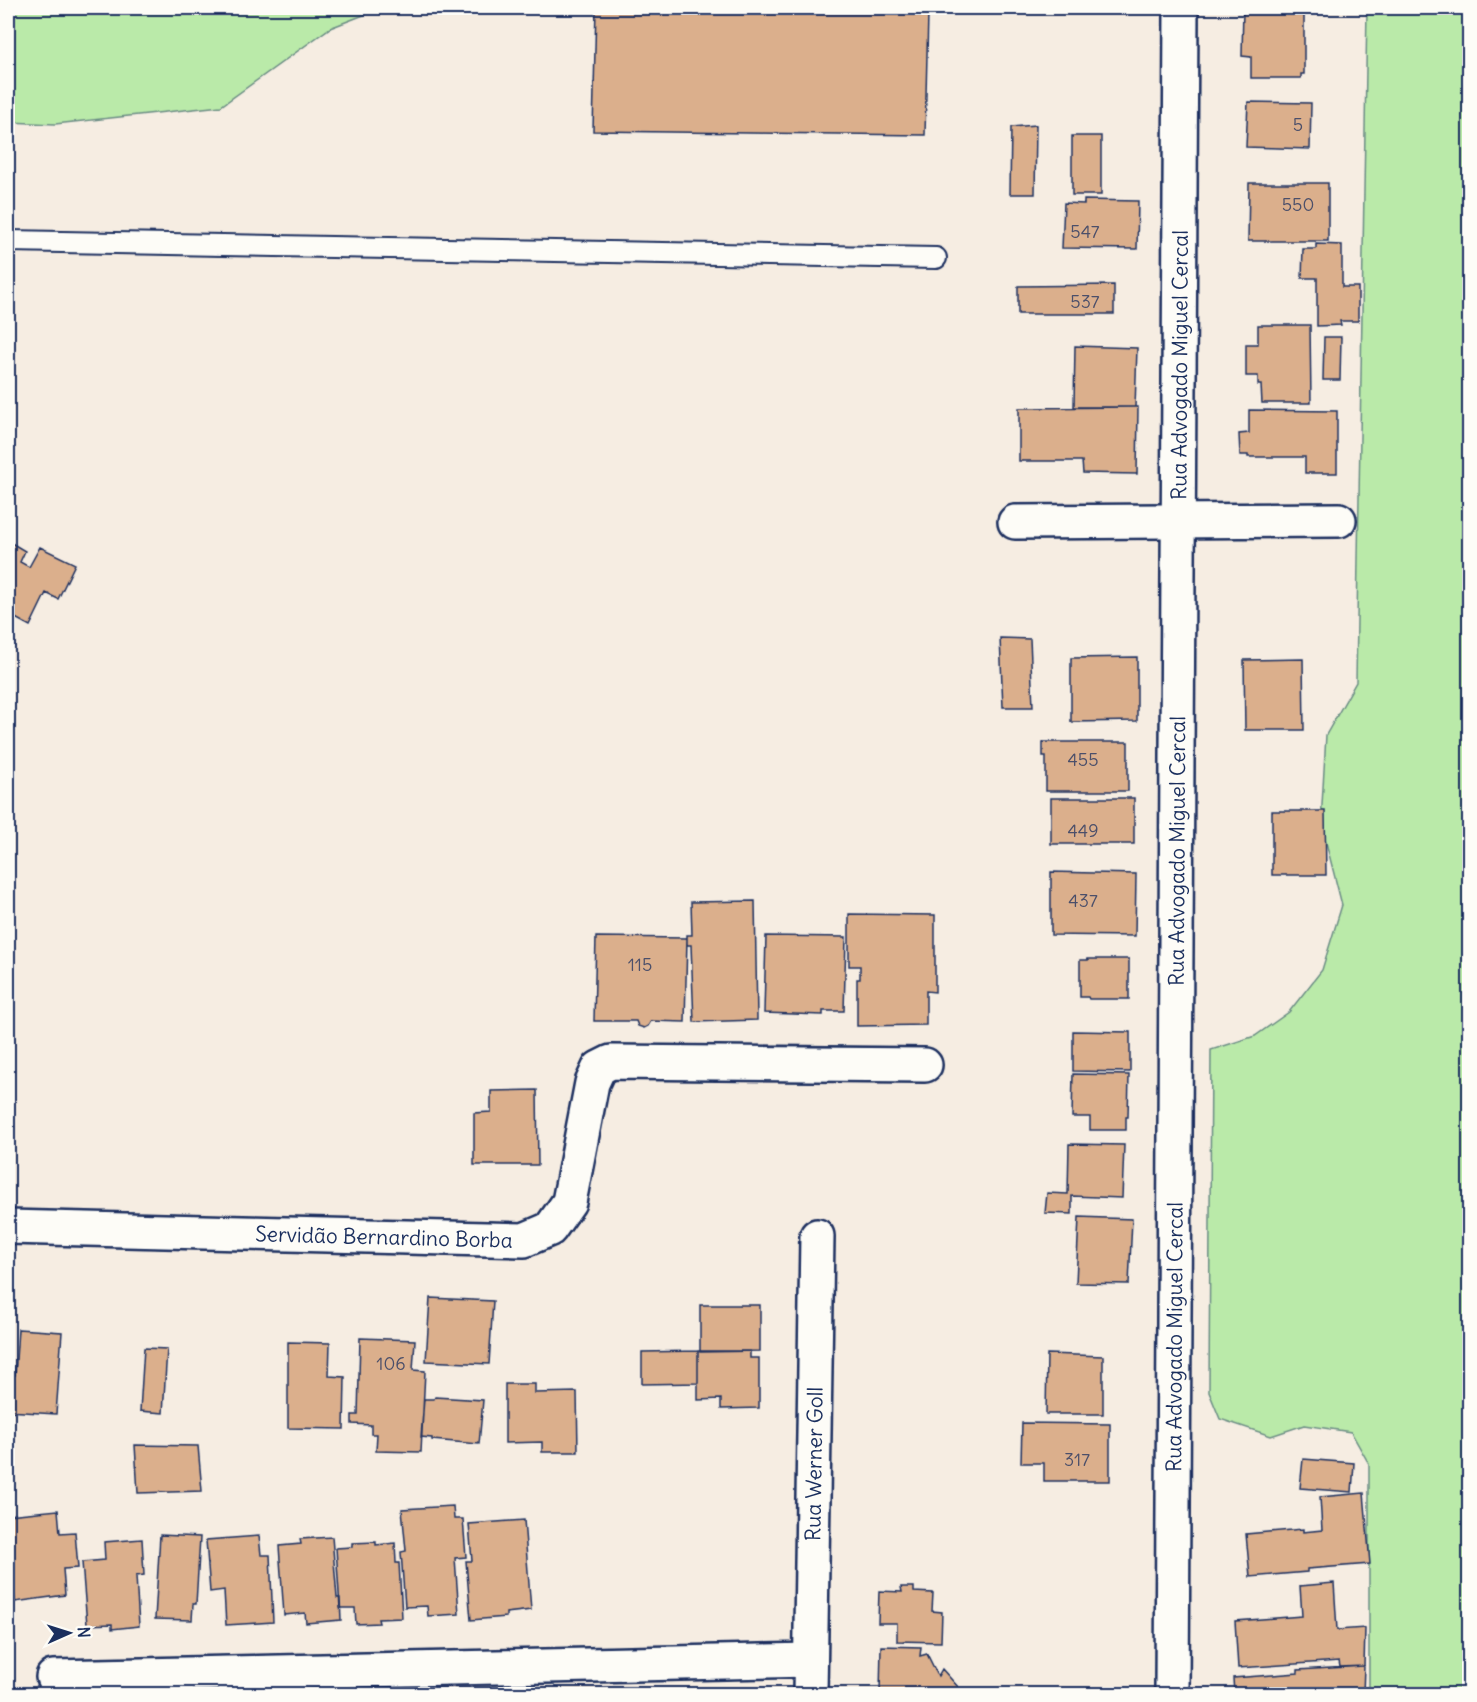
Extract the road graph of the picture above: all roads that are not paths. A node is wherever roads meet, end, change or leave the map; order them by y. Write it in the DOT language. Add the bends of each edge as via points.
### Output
graph roads {
  1 [pos="1180,8"];
  2 [pos="8,241"];
  3 [pos="936,258"];
  4 [pos="1339,520"];
  5 [pos="1178,521"];
  6 [pos="1015,522"];
  7 [pos="925,1065"];
  8 [pos="8,1227"];
  9 [pos="817,1236"];
  10 [pos="810,1660"];
  11 [pos="53,1677"];
  12 [pos="810,1695"];
  13 [pos="1172,1695"];
  1 -- 5 [label="street, Rua Advogado Miguel Cercal"];
  2 -- 3 [label="lane"];
  4 -- 5 [label="street"];
  5 -- 6 [label="street"];
  5 -- 13 [label="street, Rua Advogado Miguel Cercal"];
  7 -- 8 [label="street, Servidão Bernardino Borba" via="611,1062 599,1068 592,1083 569,1202 550,1229 524,1240"];
  9 -- 10 [label="street, Rua Werner Goll"];
  10 -- 11 [label="street"];
  10 -- 12 [label="street, Rua Werner Goll"];
}
